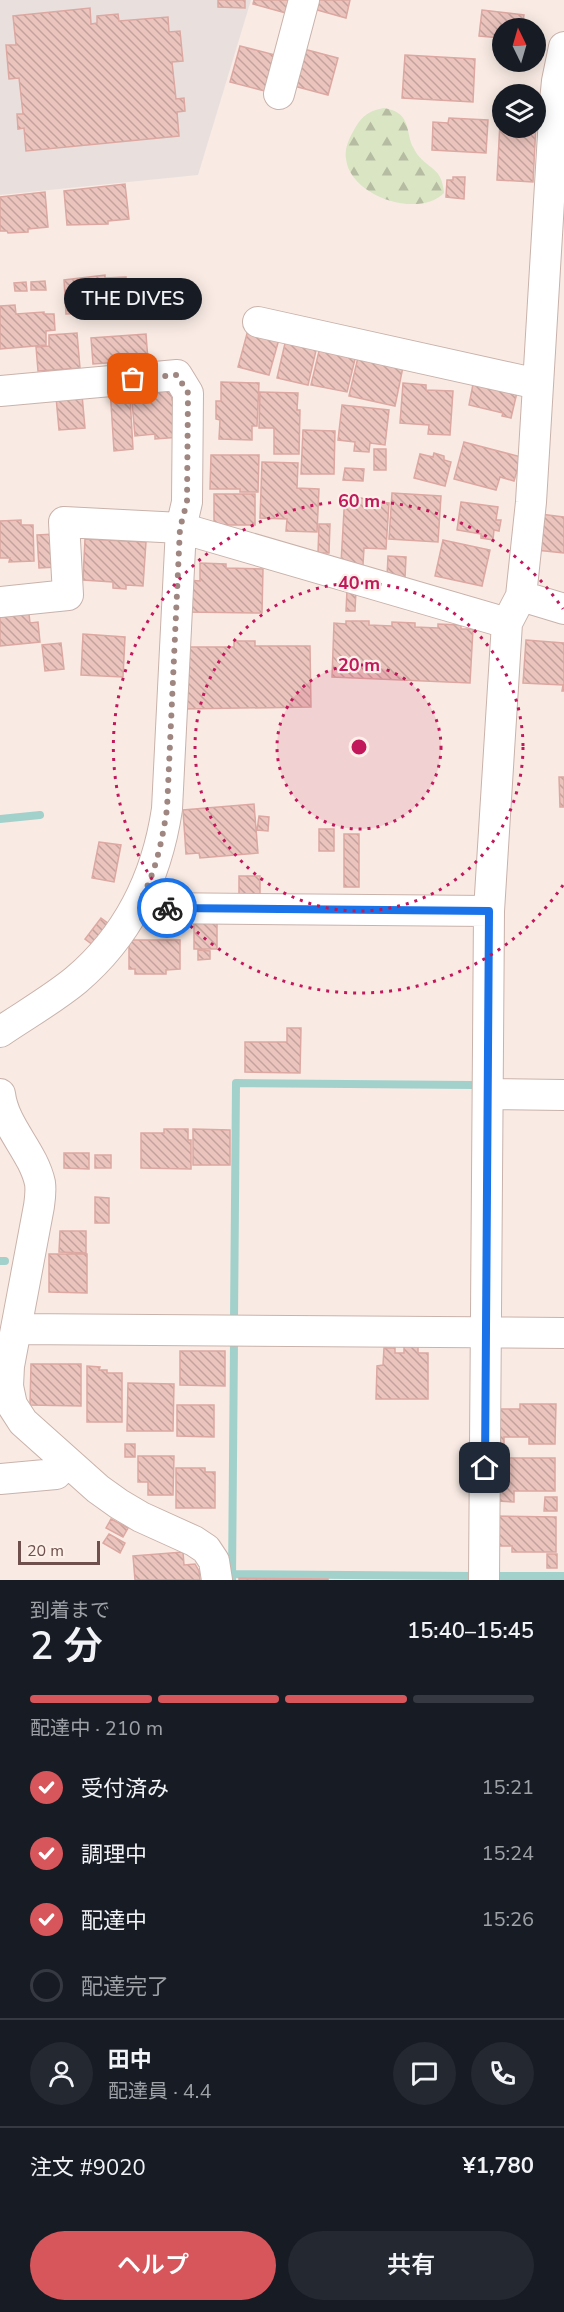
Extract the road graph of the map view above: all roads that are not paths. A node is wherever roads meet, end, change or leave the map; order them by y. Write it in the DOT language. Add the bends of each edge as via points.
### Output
graph roads {
  1 [pos="304,0"];
  2 [pos="564,47"];
  3 [pos="279,94"];
  4 [pos="558,148"];
  5 [pos="258,322"];
  6 [pos="538,384"];
  7 [pos="0,391"];
  8 [pos="180,528"];
  9 [pos="521,596"];
  10 [pos="0,602"];
  11 [pos="564,609"];
  12 [pos="507,623"];
  13 [pos="140,901"];
  14 [pos="489,911"];
  15 [pos="0,1032"];
  16 [pos="0,1094"];
  17 [pos="488,1094"];
  18 [pos="564,1095"];
  19 [pos="16,1329"];
  20 [pos="486,1333"];
  21 [pos="564,1333"];
  22 [pos="68,1462"];
  23 [pos="0,1479"];
  24 [pos="217,1580"];
  25 [pos="484,1580"];
  1 -- 3 [label="street"];
  2 -- 4 [label="street" via="556,81"];
  4 -- 6 [label="street"];
  5 -- 6 [label="street"];
  6 -- 9 [label="street"];
  7 -- 8 [label="street" via="177,375 188,393 187,502"];
  8 -- 10 [label="street" via="64,522 68,595"];
  8 -- 12 [label="street"];
  8 -- 13 [label="street" via="167,809 155,865"];
  9 -- 11 [label="street"];
  9 -- 12 [label="street"];
  12 -- 14 [label="street"];
  13 -- 14 [label="street" via="154,908"];
  13 -- 15 [label="street" via="95,962"];
  14 -- 17 [label="street"];
  16 -- 19 [label="street" via="2,1107 40,1184"];
  17 -- 18 [label="street"];
  17 -- 20 [label="street"];
  19 -- 20 [label="street"];
  19 -- 22 [label="street" via="9,1366 12,1405 23,1422"];
  20 -- 21 [label="street"];
  20 -- 25 [label="street"];
  22 -- 23 [label="street" via="56,1474"];
  22 -- 24 [label="street" via="119,1504 206,1549 214,1561"];
}
